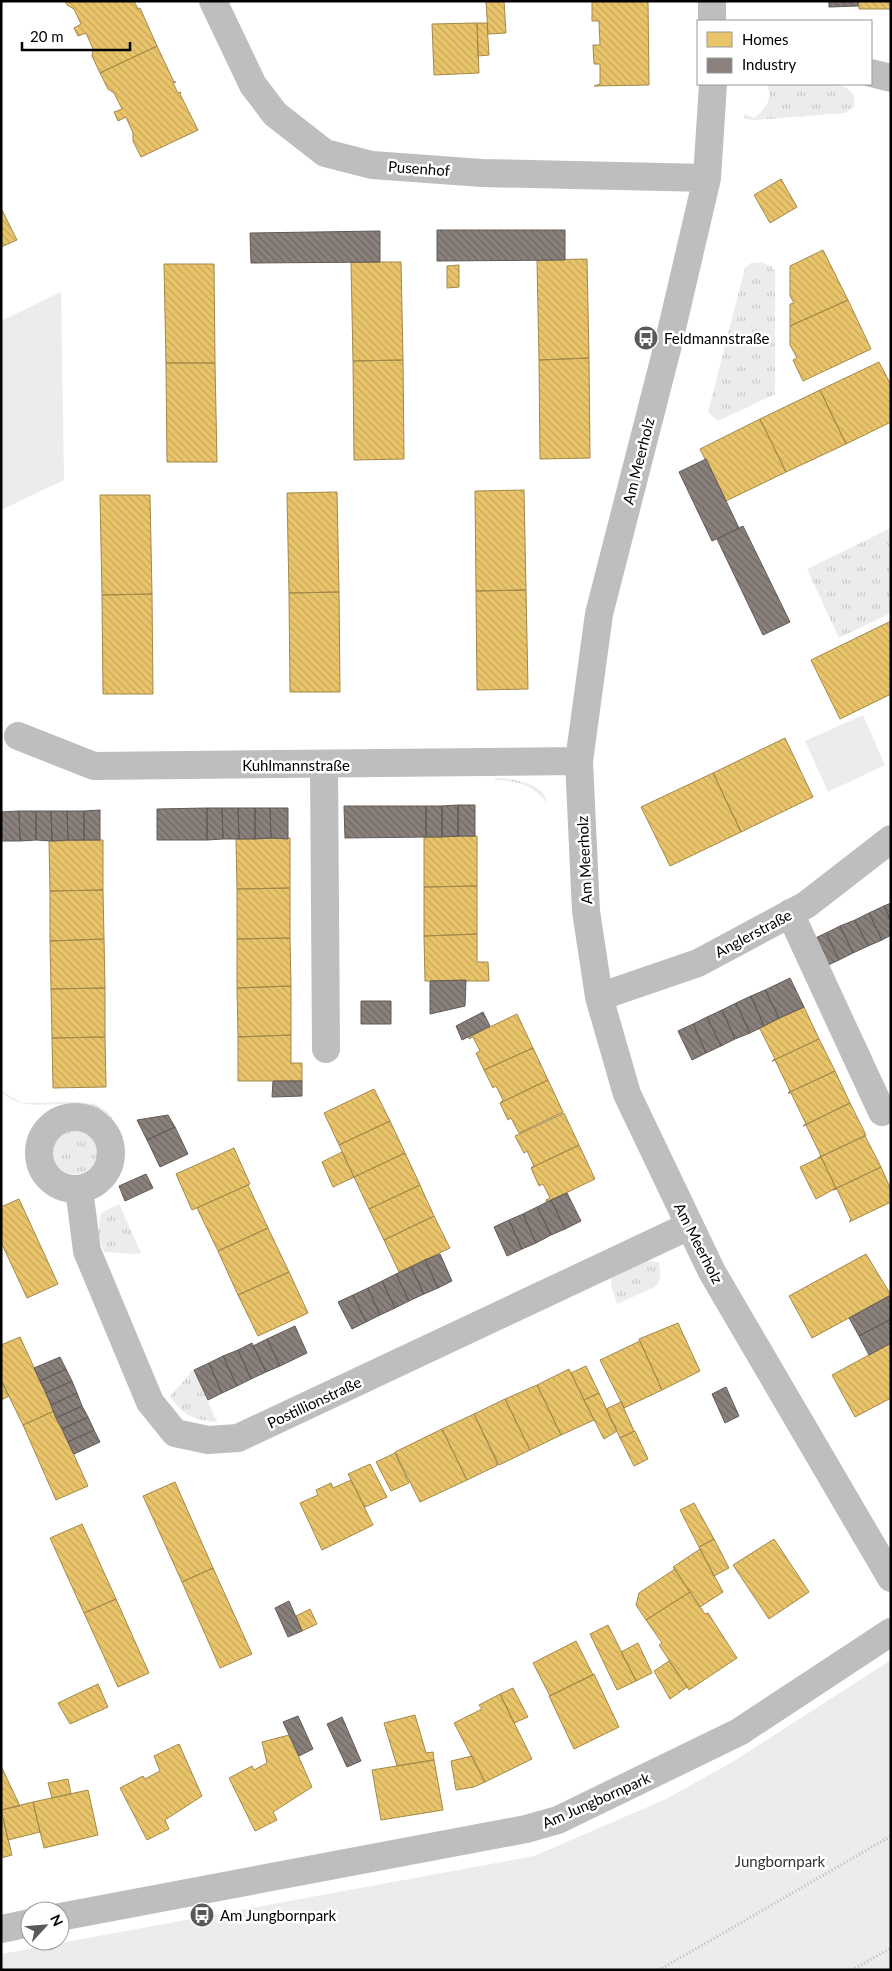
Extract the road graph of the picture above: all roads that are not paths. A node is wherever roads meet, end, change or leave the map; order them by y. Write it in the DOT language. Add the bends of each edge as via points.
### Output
graph roads {
  1 [pos="213,1"];
  2 [pos="872,73"];
  3 [pos="891,78"];
  4 [pos="713,85"];
  5 [pos="708,178"];
  6 [pos="18,736"];
  7 [pos="579,761"];
  8 [pos="324,765"];
  9 [pos="891,839"];
  10 [pos="790,913"];
  11 [pos="599,997"];
  12 [pos="326,1049"];
  13 [pos="882,1112"];
  14 [pos="79,1189"];
  15 [pos="689,1226"];
  16 [pos="891,1578"];
  17 [pos="891,1632"];
  18 [pos="70,1915"];
  19 [pos="20,1925"];
  20 [pos="1,1929"];
  1 -- 5 [label="street, Pusenhof" via="253,85 275,114 325,153 372,165 482,173"];
  2 -- 3 [label="street"];
  4 -- 5 [label="street, Am Meerholz"];
  5 -- 7 [label="street, Am Meerholz" via="599,614"];
  6 -- 8 [label="street, Kuhlmannstraße" via="94,766"];
  7 -- 8 [label="street, Kuhlmannstraße"];
  7 -- 11 [label="street, Am Meerholz" via="586,911"];
  8 -- 12 [label="street"];
  9 -- 10 [label="street, Anglerstraße" via="806,905"];
  10 -- 11 [label="street, Anglerstraße" via="698,963"];
  10 -- 13 [label="street"];
  11 -- 15 [label="street, Am Meerholz" via="627,1094"];
  14 -- 15 [label="street, Postillionstraße" via="87,1251 150,1402 175,1433 208,1440 238,1438"];
  15 -- 16 [label="street, Am Meerholz" via="712,1272"];
  17 -- 18 [label="street, Am Jungbornpark" via="740,1732 558,1820 526,1829"];
  19 -- 20 [label="street"];
}
